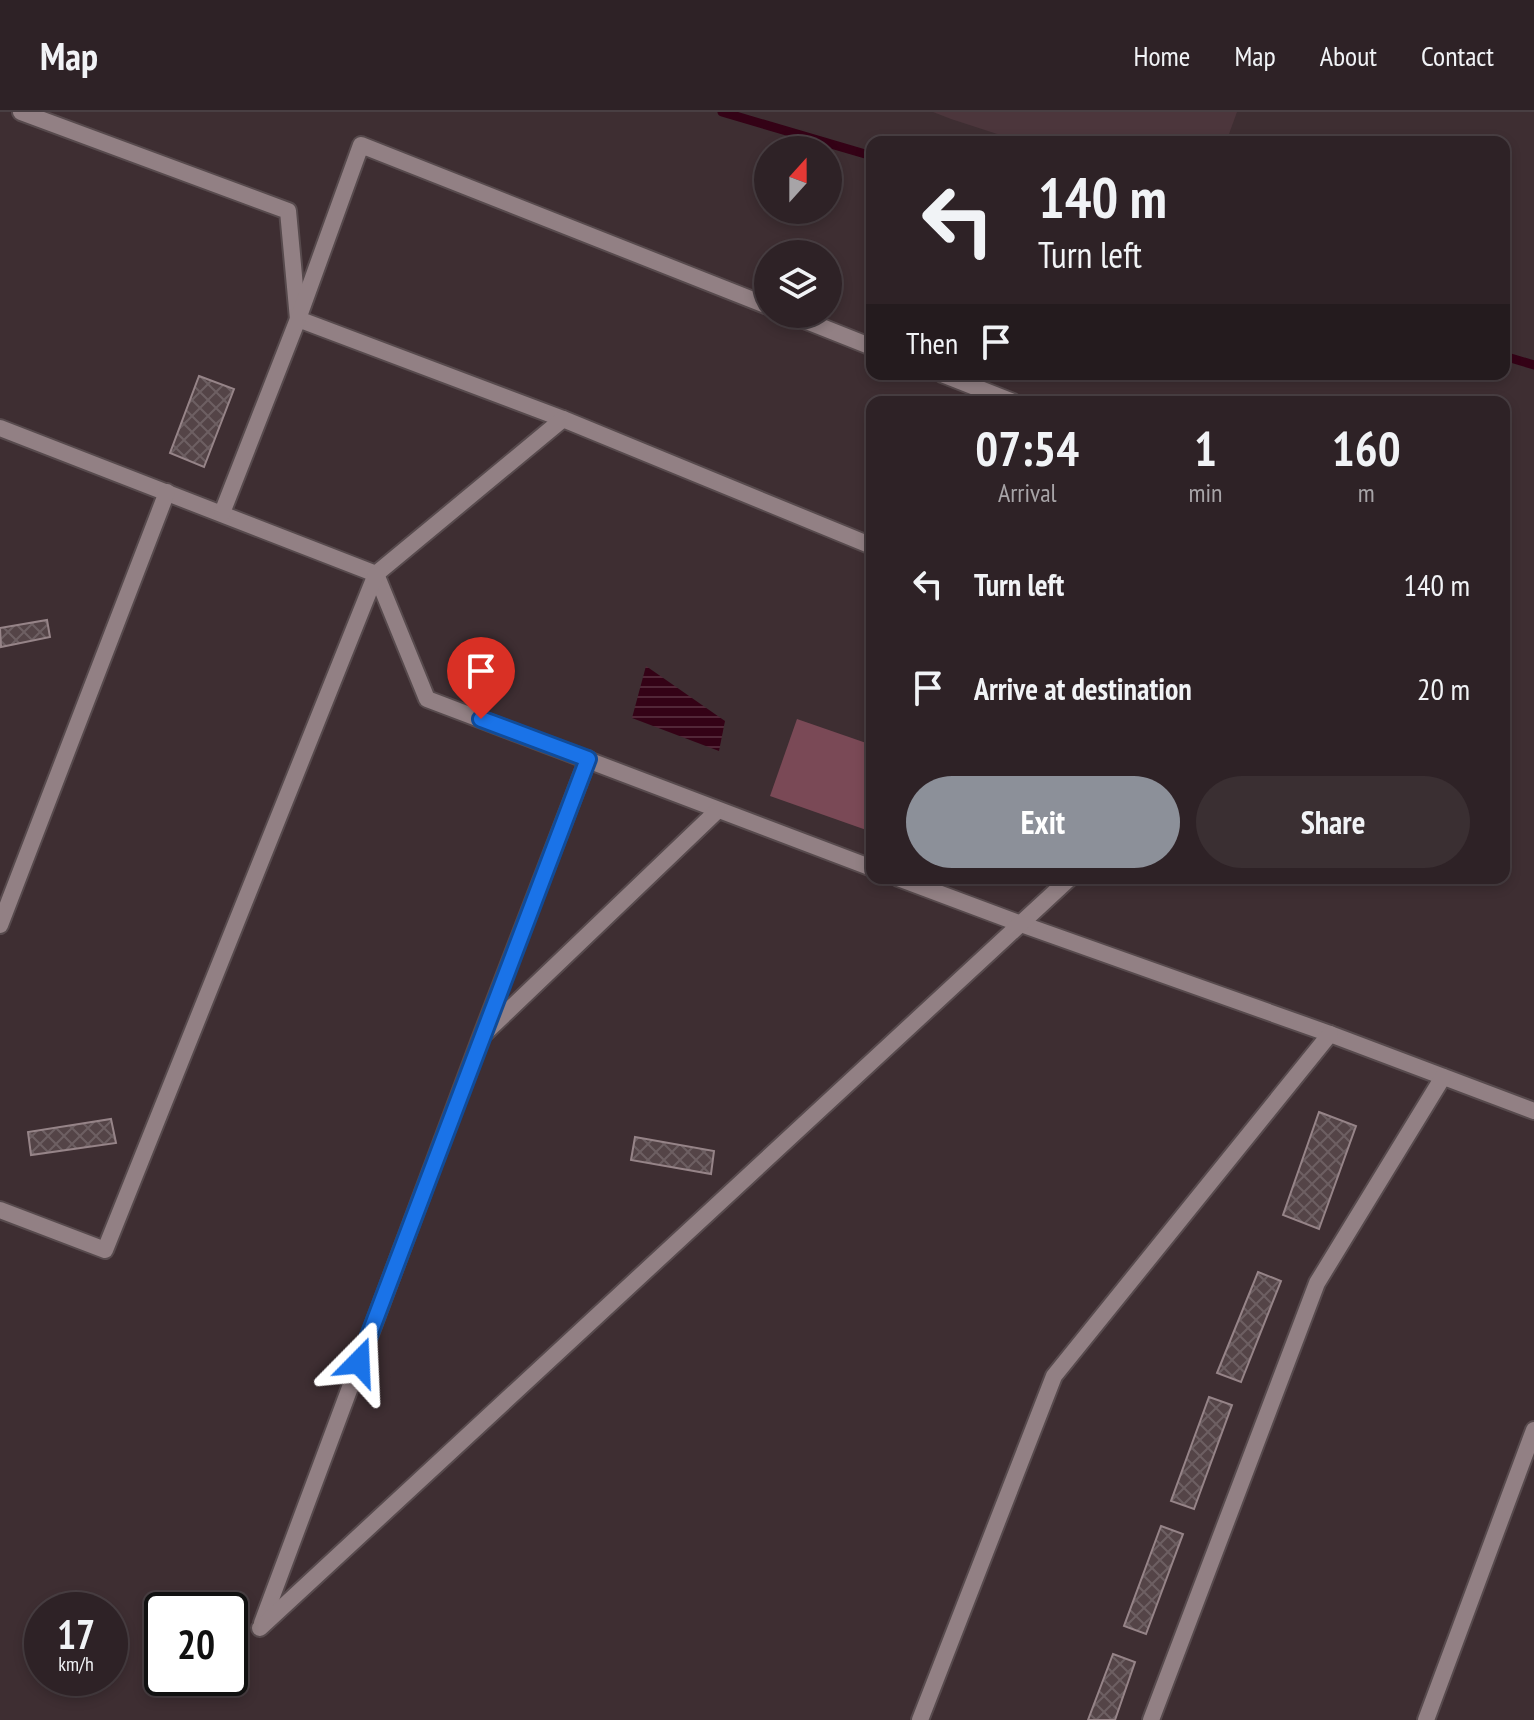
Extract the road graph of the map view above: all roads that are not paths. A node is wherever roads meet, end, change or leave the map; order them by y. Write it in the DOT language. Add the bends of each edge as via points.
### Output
graph roads {
  1 [pos="21,112"];
  2 [pos="754,300"];
  3 [pos="298,319"];
  4 [pos="824,328"];
  5 [pos="866,345"];
  6 [pos="957,380"];
  7 [pos="998,396"];
  8 [pos="563,419"];
  9 [pos="0,428"];
  10 [pos="167,492"];
  11 [pos="222,513"];
  12 [pos="866,544"];
  13 [pos="376,574"];
  14 [pos="588,759"];
  15 [pos="717,811"];
  16 [pos="866,866"];
  17 [pos="914,884"];
  18 [pos="1064,884"];
  19 [pos="1021,924"];
  20 [pos="0,925"];
  21 [pos="1330,1034"];
  22 [pos="481,1037"];
  23 [pos="1443,1077"];
  24 [pos="1534,1111"];
  25 [pos="0,1210"];
  26 [pos="1534,1430"];
  27 [pos="920,1720"];
  28 [pos="1151,1720"];
  29 [pos="1426,1720"];
  1 -- 3 [label="lane" via="288,211"];
  2 -- 3 [label="lane" via="361,145"];
  3 -- 8 [label="lane"];
  3 -- 11 [label="lane"];
  4 -- 5 [label="lane"];
  6 -- 7 [label="lane"];
  8 -- 12 [label="lane"];
  8 -- 13 [label="lane"];
  9 -- 10 [label="lane"];
  10 -- 11 [label="lane"];
  10 -- 20 [label="lane"];
  11 -- 13 [label="lane"];
  13 -- 14 [label="lane" via="427,699"];
  13 -- 25 [label="lane" via="105,1250"];
  14 -- 15 [label="lane"];
  14 -- 22 [label="lane"];
  15 -- 16 [label="lane"];
  15 -- 22 [label="lane"];
  17 -- 19 [label="lane"];
  18 -- 19 [label="lane"];
  19 -- 21 [label="lane"];
  19 -- 22 [label="lane" via="260,1628"];
  21 -- 23 [label="lane"];
  21 -- 27 [label="lane" via="1054,1376"];
  23 -- 24 [label="lane"];
  23 -- 28 [label="lane" via="1317,1283"];
  26 -- 29 [label="lane"];
}
